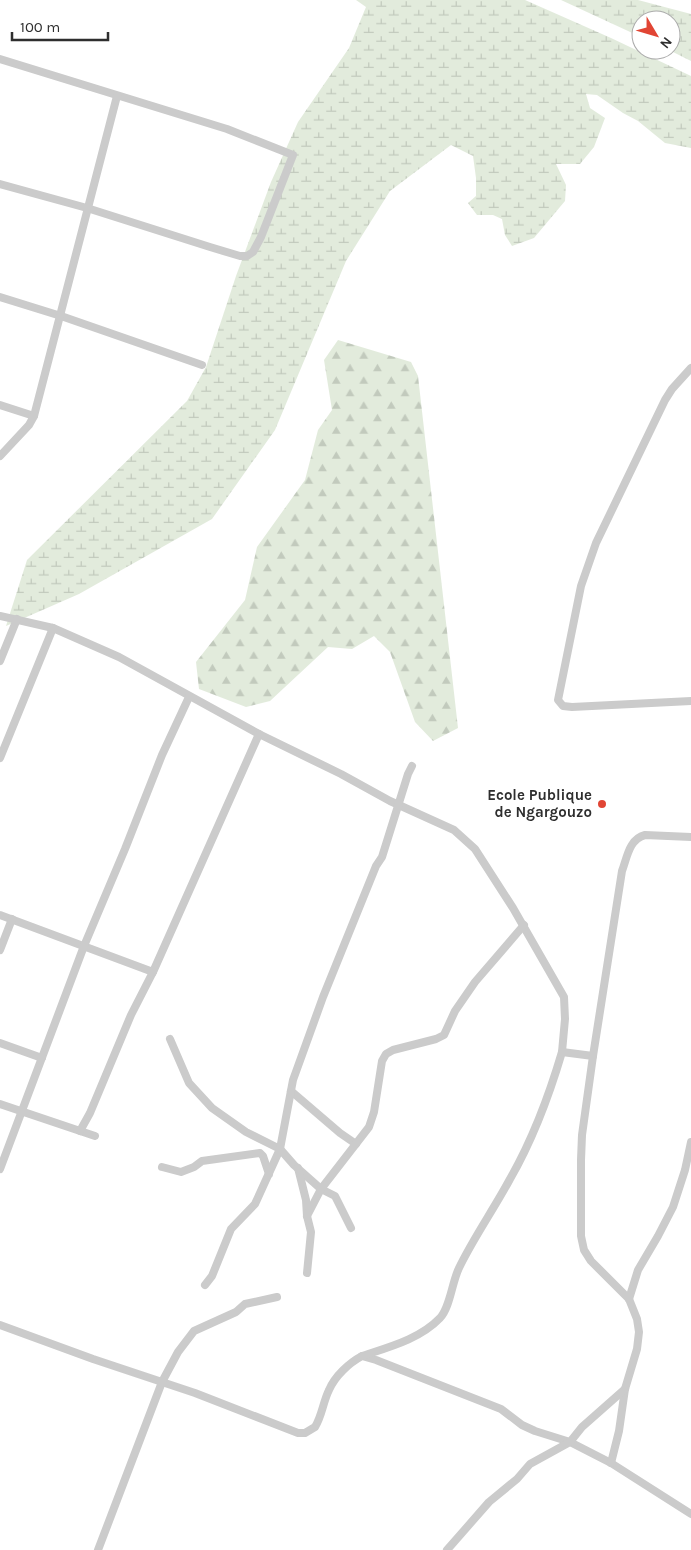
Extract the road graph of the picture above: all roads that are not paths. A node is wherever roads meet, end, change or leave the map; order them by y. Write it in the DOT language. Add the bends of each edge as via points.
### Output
graph roads {
  1 [pos="0,59"];
  2 [pos="117,96"];
  3 [pos="0,184"];
  4 [pos="87,208"];
  5 [pos="0,297"];
  6 [pos="61,316"];
  7 [pos="202,365"];
  8 [pos="691,368"];
  9 [pos="0,405"];
  10 [pos="34,416"];
  11 [pos="0,456"];
  12 [pos="0,616"];
  13 [pos="17,619"];
  14 [pos="53,628"];
  15 [pos="0,661"];
  16 [pos="189,697"];
  17 [pos="691,701"];
  18 [pos="259,734"];
  19 [pos="0,758"];
  20 [pos="412,766"];
  21 [pos="398,804"];
  22 [pos="691,838"];
  23 [pos="0,915"];
  24 [pos="12,919"];
  25 [pos="524,925"];
  26 [pos="84,946"];
  27 [pos="0,950"];
  28 [pos="153,972"];
  29 [pos="170,1039"];
  30 [pos="0,1043"];
  31 [pos="562,1052"];
  32 [pos="593,1056"];
  33 [pos="42,1058"];
  34 [pos="291,1091"];
  35 [pos="0,1104"];
  36 [pos="21,1112"];
  37 [pos="80,1131"];
  38 [pos="95,1136"];
  39 [pos="691,1142"];
  40 [pos="356,1144"];
  41 [pos="280,1149"];
  42 [pos="162,1167"];
  43 [pos="298,1168"];
  44 [pos="0,1169"];
  45 [pos="269,1174"];
  46 [pos="321,1189"];
  47 [pos="307,1216"];
  48 [pos="351,1228"];
  49 [pos="307,1273"];
  50 [pos="205,1285"];
  51 [pos="277,1296"];
  52 [pos="629,1299"];
  53 [pos="0,1325"];
  54 [pos="362,1356"];
  55 [pos="162,1382"];
  56 [pos="625,1389"];
  57 [pos="570,1442"];
  58 [pos="611,1463"];
  59 [pos="691,1514"];
  60 [pos="98,1550"];
  61 [pos="447,1550"];
  1 -- 2 [label="street"];
  2 -- 4 [label="street"];
  2 -- 4 [label="street" via="227,130 293,155 262,237 247,256"];
  3 -- 4 [label="street"];
  4 -- 6 [label="street"];
  5 -- 6 [label="street"];
  6 -- 7 [label="street"];
  6 -- 10 [label="street"];
  8 -- 17 [label="street" via="665,400 596,543 581,586 558,700 564,706 572,707"];
  9 -- 10 [label="street"];
  10 -- 11 [label="street"];
  12 -- 13 [label="street"];
  13 -- 14 [label="street"];
  13 -- 15 [label="street"];
  14 -- 16 [label="street" via="119,657"];
  14 -- 19 [label="street"];
  16 -- 18 [label="street"];
  16 -- 26 [label="street"];
  18 -- 21 [label="street"];
  18 -- 28 [label="street"];
  20 -- 21 [label="street"];
  21 -- 25 [label="street" via="454,830 474,849"];
  21 -- 34 [label="street" via="382,857 323,997"];
  22 -- 32 [label="street" via="645,835 633,842 622,872"];
  23 -- 24 [label="street"];
  24 -- 26 [label="street"];
  24 -- 27 [label="street"];
  25 -- 31 [label="street" via="564,997"];
  25 -- 40 [label="street" via="474,982 444,1035 386,1054 369,1127"];
  26 -- 28 [label="street"];
  26 -- 33 [label="street"];
  28 -- 37 [label="street"];
  29 -- 41 [label="street" via="188,1082 212,1108 246,1132"];
  30 -- 33 [label="street"];
  31 -- 32 [label="street"];
  31 -- 54 [label="street" via="534,1131 511,1179 458,1270 443,1316 396,1346"];
  32 -- 52 [label="street" via="582,1135 584,1250 590,1261"];
  33 -- 36 [label="street"];
  34 -- 40 [label="street"];
  34 -- 41 [label="street"];
  35 -- 36 [label="street"];
  36 -- 37 [label="street"];
  36 -- 44 [label="street"];
  37 -- 38 [label="street"];
  39 -- 52 [label="street" via="673,1207 638,1270"];
  40 -- 46 [label="street"];
  41 -- 43 [label="street"];
  41 -- 45 [label="street"];
  42 -- 45 [label="street" via="181,1172 202,1161 260,1153"];
  43 -- 46 [label="street"];
  43 -- 47 [label="street"];
  45 -- 50 [label="street" via="255,1204 231,1229 212,1276"];
  46 -- 47 [label="street"];
  46 -- 48 [label="street" via="335,1196"];
  47 -- 49 [label="street" via="311,1232"];
  51 -- 55 [label="street" via="245,1304 236,1312 194,1331"];
  52 -- 56 [label="street" via="639,1332"];
  53 -- 55 [label="street"];
  54 -- 55 [label="street" via="335,1380 318,1423 305,1433"];
  54 -- 57 [label="street" via="501,1409 522,1425"];
  55 -- 60 [label="street"];
  56 -- 57 [label="street"];
  56 -- 58 [label="street"];
  57 -- 58 [label="street"];
  57 -- 61 [label="street" via="530,1464 489,1502"];
  58 -- 59 [label="street"];
}
